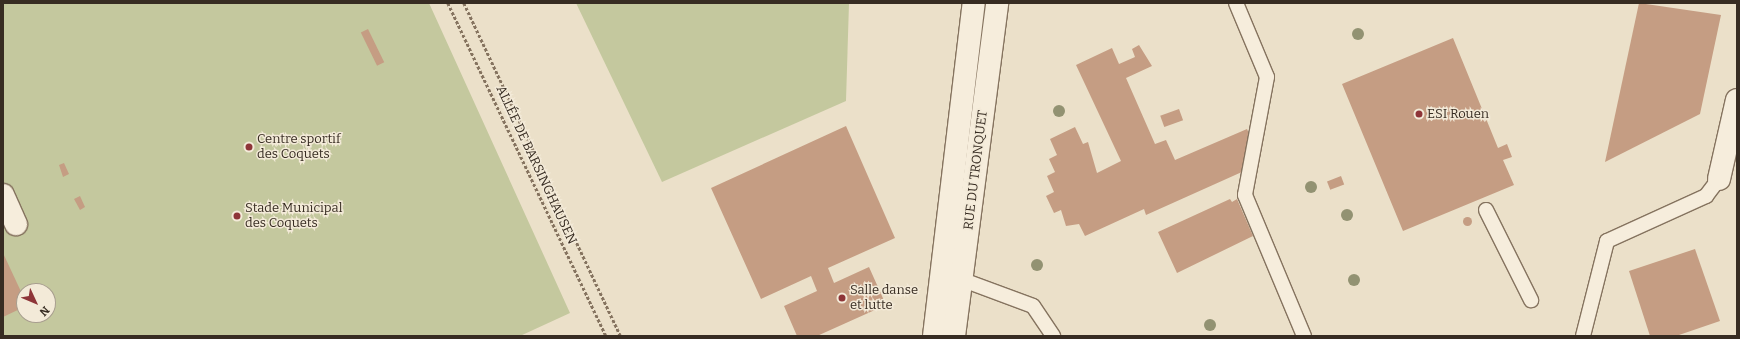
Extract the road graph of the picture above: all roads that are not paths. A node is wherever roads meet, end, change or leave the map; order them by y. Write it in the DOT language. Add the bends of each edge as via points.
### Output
graph roads {
  1 [pos="974,3"];
  2 [pos="997,3"];
  3 [pos="1236,3"];
  4 [pos="1737,100"];
  5 [pos="1719,179"];
  6 [pos="3,195"];
  7 [pos="1486,210"];
  8 [pos="16,224"];
  9 [pos="952,277"];
  10 [pos="1531,300"];
  11 [pos="934,336"];
  12 [pos="954,336"];
  13 [pos="1053,336"];
  14 [pos="1304,336"];
  15 [pos="1583,336"];
  1 -- 9 [label="street, RUE DU TRONQUET"];
  2 -- 9 [label="street, RUE DU TRONQUET"];
  3 -- 14 [label="lane" via="1267,77 1245,195"];
  4 -- 5 [label="street"];
  5 -- 15 [label="lane" via="1706,196 1607,241"];
  6 -- 8 [label="street"];
  7 -- 10 [label="lane"];
  9 -- 11 [label="street, RUE DU TRONQUET"];
  9 -- 12 [label="street, RUE DU TRONQUET"];
  9 -- 13 [label="lane" via="1033,306"];
}
